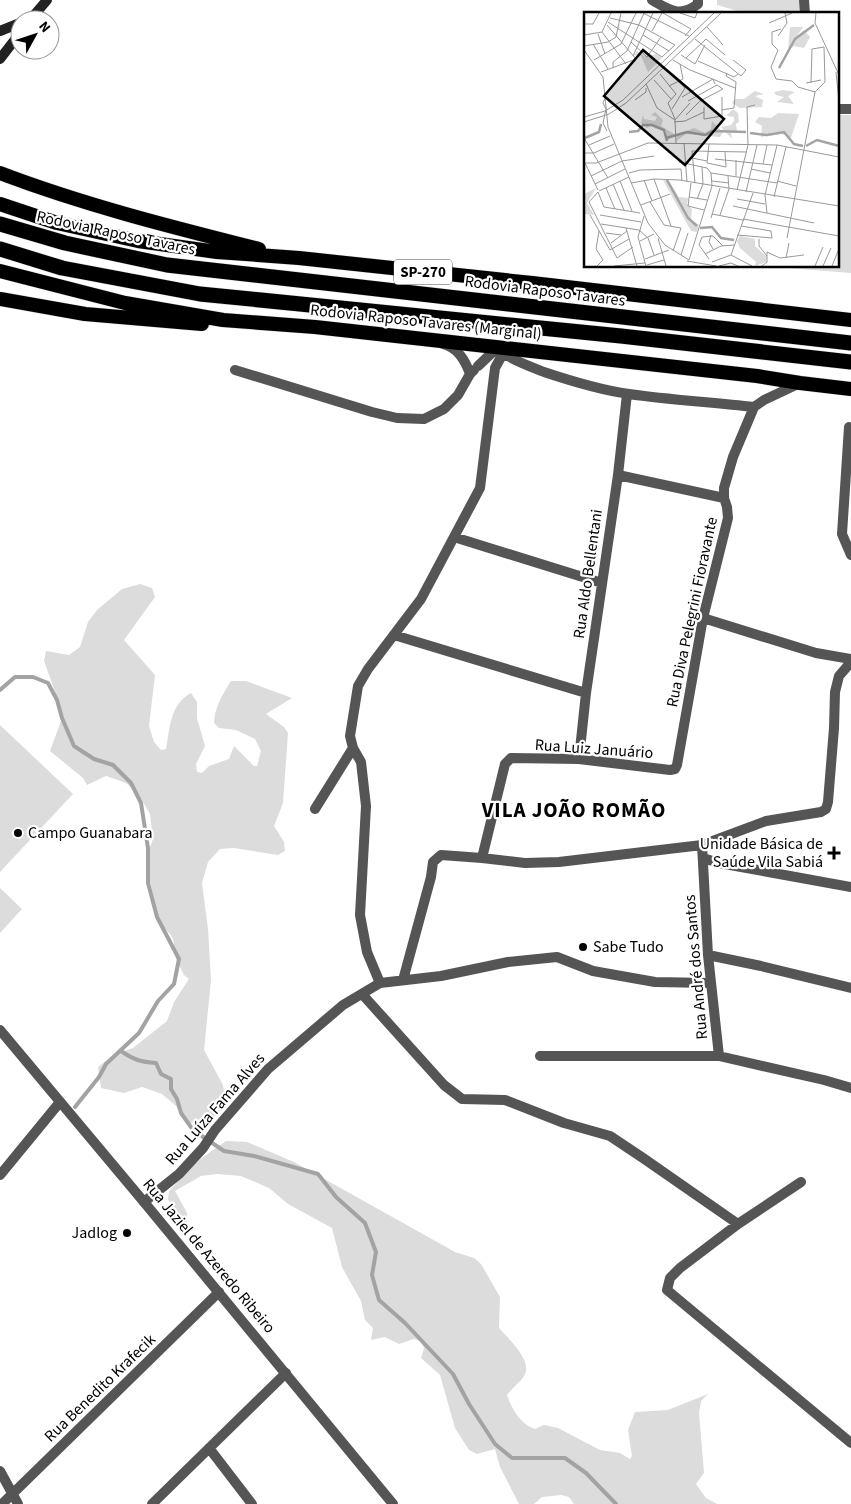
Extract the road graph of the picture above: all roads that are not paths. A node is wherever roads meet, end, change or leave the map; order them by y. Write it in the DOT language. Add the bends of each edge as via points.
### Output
graph roads {
  1 [pos="47,0"];
  2 [pos="652,0"];
  3 [pos="698,2"];
  4 [pos="38,10"];
  5 [pos="10,46"];
  6 [pos="0,59"];
  7 [pos="838,109"];
  8 [pos="851,109"];
  9 [pos="0,173"];
  10 [pos="0,204"];
  11 [pos="0,224"];
  12 [pos="0,249"];
  13 [pos="299,258"];
  14 [pos="0,270"];
  15 [pos="0,299"];
  16 [pos="223,320"];
  17 [pos="851,320"];
  18 [pos="432,340"];
  19 [pos="851,343"];
  20 [pos="504,350"];
  21 [pos="851,362"];
  22 [pos="478,366"];
  23 [pos="494,368"];
  24 [pos="235,370"];
  25 [pos="470,374"];
  26 [pos="800,383"];
  27 [pos="851,390"];
  28 [pos="627,394"];
  29 [pos="754,407"];
  30 [pos="849,427"];
  31 [pos="618,475"];
  32 [pos="724,498"];
  33 [pos="454,537"];
  34 [pos="851,555"];
  35 [pos="602,583"];
  36 [pos="703,618"];
  37 [pos="394,635"];
  38 [pos="851,660"];
  39 [pos="586,693"];
  40 [pos="353,748"];
  41 [pos="579,759"];
  42 [pos="675,769"];
  43 [pos="315,809"];
  44 [pos="702,845"];
  45 [pos="482,858"];
  46 [pos="703,858"];
  47 [pos="851,887"];
  48 [pos="708,955"];
  49 [pos="403,980"];
  50 [pos="380,983"];
  51 [pos="710,983"];
  52 [pos="851,988"];
  53 [pos="362,994"];
  54 [pos="0,1030"];
  55 [pos="540,1056"];
  56 [pos="719,1056"];
  57 [pos="851,1088"];
  58 [pos="60,1102"];
  59 [pos="0,1175"];
  60 [pos="801,1182"];
  61 [pos="144,1202"];
  62 [pos="738,1224"];
  63 [pos="219,1292"];
  64 [pos="286,1373"];
  65 [pos="851,1443"];
  66 [pos="209,1448"];
  67 [pos="0,1471"];
  68 [pos="13,1494"];
  69 [pos="2,1504"];
  70 [pos="18,1504"];
  71 [pos="152,1504"];
  72 [pos="252,1504"];
  73 [pos="393,1504"];
  1 -- 4 [label="main road"];
  2 -- 3 [label="street" via="677,12 689,11"];
  5 -- 6 [label="main road"];
  7 -- 8 [label="street"];
  9 -- 13 [label="highway" via="167,226"];
  10 -- 13 [label="highway, SP-270" via="57,223 138,241 217,252"];
  11 -- 19 [label="highway, Rodovia Raposo Tavares / SP-270" via="65,243 167,265"];
  12 -- 21 [label="highway" via="62,268 200,294"];
  13 -- 17 [label="highway, SP-270"];
  14 -- 16 [label="highway, Rodovia Raposo Tavares (Marginal)" via="125,303"];
  15 -- 16 [label="highway" via="84,314 201,324"];
  16 -- 18 [label="highway, Rodovia Raposo Tavares (Marginal)"];
  18 -- 20 [label="highway, Rodovia Raposo Tavares (Marginal)"];
  18 -- 25 [label="street" via="447,345 463,357"];
  20 -- 22 [label="street"];
  20 -- 23 [label="street"];
  20 -- 26 [label="highway, Rodovia Raposo Tavares (Marginal)"];
  20 -- 28 [label="street" via="519,363 569,380"];
  22 -- 23 [label="street"];
  22 -- 25 [label="street"];
  23 -- 33 [label="street" via="480,488"];
  24 -- 25 [label="street" via="372,412 397,418 424,419 444,410 458,395"];
  26 -- 27 [label="highway, Rodovia Raposo Tavares (Marginal)"];
  26 -- 29 [label="street"];
  28 -- 29 [label="street"];
  28 -- 31 [label="street, Rua Aldo Bellentani"];
  29 -- 32 [label="street, Rua Diva Pelegrini Fioravante" via="733,457"];
  30 -- 34 [label="street" via="842,534"];
  31 -- 32 [label="street"];
  31 -- 35 [label="street, Rua Aldo Bellentani"];
  32 -- 36 [label="street, Rua Diva Pelegrini Fioravante" via="728,518"];
  33 -- 35 [label="street"];
  33 -- 37 [label="street" via="421,599"];
  35 -- 39 [label="street, Rua Aldo Bellentani"];
  36 -- 38 [label="street" via="816,653"];
  36 -- 42 [label="street, Rua Diva Pelegrini Fioravante"];
  37 -- 39 [label="street"];
  37 -- 40 [label="street" via="358,686 350,736"];
  38 -- 44 [label="street" via="839,676 834,692 826,809 814,814 766,821"];
  39 -- 41 [label="street, Rua Aldo Bellentani"];
  40 -- 43 [label="street"];
  40 -- 50 [label="street" via="361,762 366,806 360,915 367,952"];
  41 -- 42 [label="street, Rua Luiz Januário"];
  41 -- 45 [label="street, Rua Luiz Januário" via="512,758 505,764"];
  44 -- 45 [label="street" via="559,862 524,863"];
  44 -- 46 [label="street, Rua André dos Santos"];
  45 -- 49 [label="street" via="441,855 433,862"];
  46 -- 47 [label="street"];
  46 -- 48 [label="street, Rua André dos Santos"];
  48 -- 51 [label="street, Rua André dos Santos"];
  48 -- 52 [label="street"];
  49 -- 50 [label="street"];
  49 -- 51 [label="street" via="557,957 592,971 655,982"];
  50 -- 53 [label="street, Rua Luíza Fama Alves"];
  51 -- 56 [label="street, Rua André dos Santos"];
  53 -- 61 [label="street, Rua Luíza Fama Alves" via="343,1005 268,1069 179,1174"];
  53 -- 62 [label="street" via="444,1085 462,1099 505,1100 564,1123 610,1136"];
  54 -- 58 [label="street, Rua Jaziel de Azeredo Ribeiro"];
  55 -- 56 [label="street"];
  56 -- 57 [label="street"];
  58 -- 59 [label="street"];
  58 -- 61 [label="street, Rua Jaziel de Azeredo Ribeiro"];
  60 -- 62 [label="street"];
  61 -- 63 [label="street, Rua Jaziel de Azeredo Ribeiro"];
  62 -- 65 [label="street" via="680,1268 670,1278 667,1290"];
  63 -- 64 [label="street, Rua Jaziel de Azeredo Ribeiro"];
  63 -- 68 [label="street, Rua Benedito Krafecik"];
  64 -- 66 [label="street"];
  64 -- 73 [label="street, Rua Jaziel de Azeredo Ribeiro"];
  66 -- 71 [label="street"];
  66 -- 72 [label="street"];
  67 -- 68 [label="street"];
  68 -- 69 [label="street, Rua Benedito Krafecik"];
  68 -- 70 [label="street"];
}
